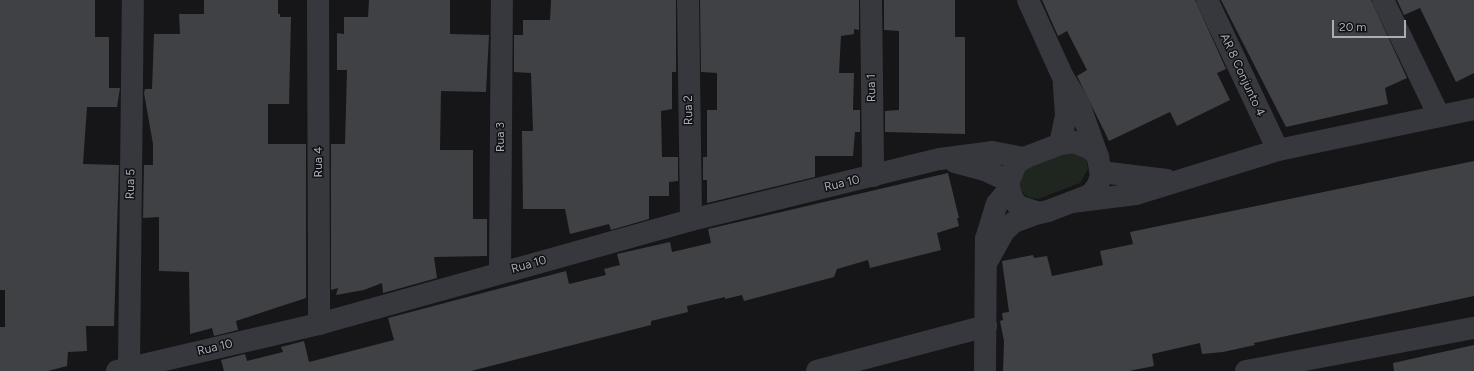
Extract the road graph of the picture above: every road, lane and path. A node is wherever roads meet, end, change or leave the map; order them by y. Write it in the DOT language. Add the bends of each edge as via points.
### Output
graph roads {
  1 [pos="133,0"];
  2 [pos="318,0"];
  3 [pos="502,0"];
  4 [pos="688,0"];
  5 [pos="871,0"];
  6 [pos="1028,0"];
  7 [pos="1207,0"];
  8 [pos="1383,0"];
  9 [pos="1063,77"];
  10 [pos="1474,109"];
  11 [pos="1439,116"];
  12 [pos="1060,144"];
  13 [pos="1278,150"];
  14 [pos="1024,158"];
  15 [pos="940,159"];
  16 [pos="1100,164"];
  17 [pos="873,176"];
  18 [pos="1176,180"];
  19 [pos="1009,185"];
  20 [pos="1072,202"];
  21 [pos="1039,213"];
  22 [pos="691,220"];
  23 [pos="985,266"];
  24 [pos="500,273"];
  25 [pos="319,324"];
  26 [pos="986,326"];
  27 [pos="1474,328"];
  28 [pos="123,369"];
  29 [pos="817,371"];
  30 [pos="985,371"];
  31 [pos="1246,371"];
  1 -- 28 [label="street, Rua 5"];
  2 -- 25 [label="street, Rua 4"];
  3 -- 24 [label="street, Rua 3"];
  4 -- 22 [label="street, Rua 2"];
  5 -- 17 [label="street, Rua 1"];
  6 -- 9 [label="street"];
  7 -- 13 [label="street, AR 8 Conjunto 4"];
  8 -- 11 [label="street"];
  9 -- 12 [label="street" via="1066,115"];
  9 -- 16 [label="street" via="1079,104"];
  10 -- 11 [label="street"];
  11 -- 13 [label="street"];
  12 -- 14 [label="street"];
  12 -- 16 [label="street" via="1083,144"];
  13 -- 18 [label="street"];
  14 -- 15 [label="street, Rua 10" via="992,152"];
  14 -- 19 [label="street" via="1016,164"];
  15 -- 17 [label="street, Rua 10"];
  15 -- 19 [label="street, Rua 10" via="972,165"];
  16 -- 18 [label="street"];
  16 -- 20 [label="street" via="1097,187 1090,195"];
  17 -- 22 [label="street, Rua 10"];
  18 -- 20 [label="street" via="1136,194"];
  19 -- 21 [label="street" via="1013,200 1020,207"];
  19 -- 23 [label="street" via="991,217 986,239"];
  20 -- 21 [label="street"];
  21 -- 23 [label="street" via="1014,222 1004,231"];
  22 -- 24 [label="street, Rua 10"];
  23 -- 26 [label="street"];
  24 -- 25 [label="street, Rua 10"];
  25 -- 28 [label="street, Rua 10"];
  26 -- 29 [label="street"];
  26 -- 30 [label="street"];
  27 -- 31 [label="street"];
}
